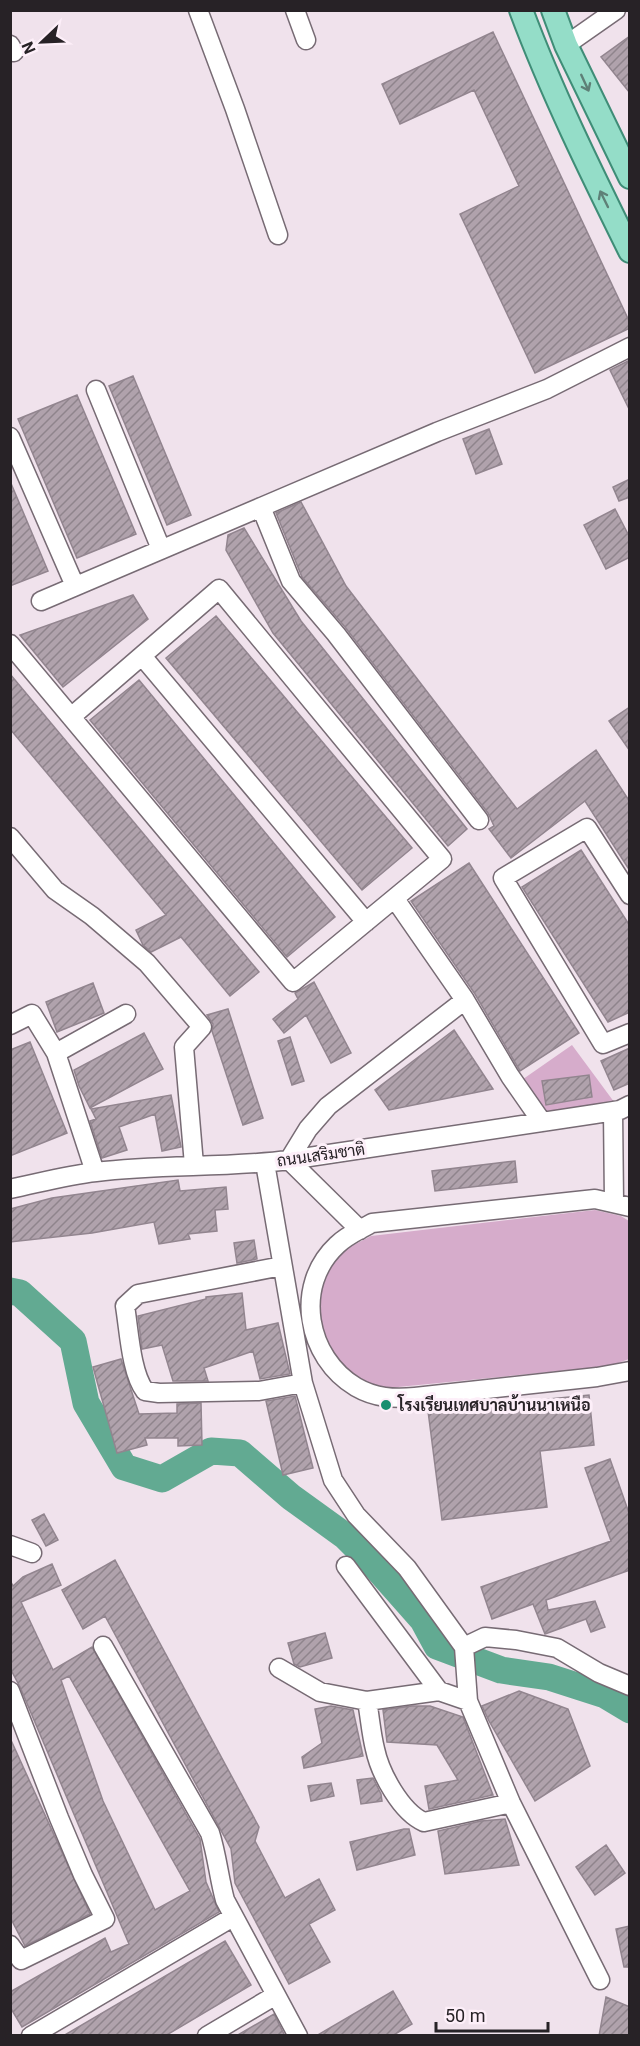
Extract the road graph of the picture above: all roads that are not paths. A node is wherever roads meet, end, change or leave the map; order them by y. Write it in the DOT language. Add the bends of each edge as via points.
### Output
graph roads {
  1 [pos="198,10"];
  2 [pos="296,10"];
  3 [pos="520,10"];
  4 [pos="553,10"];
  5 [pos="616,10"];
  6 [pos="306,40"];
  7 [pos="566,45"];
  8 [pos="630,177"];
  9 [pos="278,235"];
  10 [pos="630,251"];
  11 [pos="630,347"];
  12 [pos="96,390"];
  13 [pos="10,437"];
  14 [pos="261,507"];
  15 [pos="161,549"];
  16 [pos="75,586"];
  17 [pos="40,601"];
  18 [pos="10,644"];
  19 [pos="142,656"];
  20 [pos="71,717"];
  21 [pos="479,820"];
  22 [pos="10,837"];
  23 [pos="630,895"];
  24 [pos="395,898"];
  25 [pos="366,922"];
  26 [pos="465,1000"];
  27 [pos="126,1014"];
  28 [pos="10,1025"];
  29 [pos="630,1033"];
  30 [pos="56,1053"];
  31 [pos="621,1108"];
  32 [pos="542,1122"];
  33 [pos="289,1160"];
  34 [pos="265,1163"];
  35 [pos="194,1165"];
  36 [pos="95,1172"];
  37 [pos="10,1189"];
  38 [pos="622,1204"];
  39 [pos="360,1230"];
  40 [pos="282,1266"];
  41 [pos="630,1371"];
  42 [pos="303,1383"];
  43 [pos="10,1545"];
  44 [pos="32,1553"];
  45 [pos="346,1566"];
  46 [pos="103,1646"];
  47 [pos="464,1654"];
  48 [pos="279,1668"];
  49 [pos="630,1686"];
  50 [pos="10,1691"];
  51 [pos="440,1691"];
  52 [pos="368,1701"];
  53 [pos="468,1701"];
  54 [pos="15,1712"];
  55 [pos="511,1803"];
  56 [pos="233,1917"];
  57 [pos="10,1944"];
  58 [pos="600,1980"];
  59 [pos="276,1995"];
  60 [pos="31,2036"];
  61 [pos="207,2036"];
  62 [pos="298,2036"];
  1 -- 9 [label="street"];
  2 -- 6 [label="street"];
  10 -- 3 [label="main road, one-way" via="580,151"];
  4 -- 7 [label="main road"];
  5 -- 7 [label="street"];
  7 -- 8 [label="main road, one-way"];
  11 -- 14 [label="street" via="547,389"];
  12 -- 15 [label="street"];
  13 -- 16 [label="street"];
  14 -- 15 [label="street"];
  14 -- 21 [label="street" via="291,581 336,633"];
  15 -- 16 [label="street"];
  16 -- 17 [label="street"];
  18 -- 20 [label="street"];
  19 -- 20 [label="street"];
  19 -- 24 [label="street" via="219,589 442,859"];
  19 -- 25 [label="street"];
  20 -- 25 [label="street" via="293,982"];
  22 -- 35 [label="street" via="56,890 147,963 202,1028 184,1047"];
  23 -- 29 [label="street" via="587,828 503,878 603,1044"];
  24 -- 25 [label="street"];
  24 -- 26 [label="street"];
  26 -- 32 [label="street"];
  26 -- 33 [label="street" via="328,1106 308,1128"];
  27 -- 30 [label="street"];
  28 -- 30 [label="street" via="32,1014"];
  30 -- 36 [label="street"];
  31 -- 32 [label="street, ถนนเสริมชาติ"];
  31 -- 38 [label="street"];
  32 -- 33 [label="street, ถนนเสริมชาติ"];
  33 -- 34 [label="street, ถนนเสริมชาติ"];
  33 -- 39 [label="street"];
  34 -- 35 [label="street, ถนนเสริมชาติ"];
  34 -- 40 [label="street"];
  35 -- 36 [label="street, ถนนเสริมชาติ"];
  36 -- 37 [label="street, ถนนเสริมชาติ"];
  38 -- 39 [label="street" via="584,1200 372,1223"];
  39 -- 41 [label="street" via="346,1237 326,1258 310,1301 313,1330 321,1351 334,1369 357,1388 398,1398"];
  40 -- 42 [label="street"];
  40 -- 42 [label="street" via="138,1294 125,1306 132,1350 139,1384 145,1391 258,1391"];
  42 -- 47 [label="street" via="333,1480 356,1515 407,1568"];
  43 -- 44 [label="street"];
  45 -- 51 [label="street"];
  46 -- 56 [label="street" via="210,1833 225,1900"];
  47 -- 49 [label="street" via="485,1637 516,1640 557,1648"];
  47 -- 53 [label="street"];
  48 -- 52 [label="street" via="320,1692"];
  50 -- 54 [label="street"];
  51 -- 52 [label="street"];
  51 -- 53 [label="street"];
  52 -- 55 [label="street" via="375,1752 393,1792 414,1817 424,1822"];
  53 -- 55 [label="street"];
  54 -- 57 [label="street" via="105,1919 21,1960"];
  55 -- 58 [label="street"];
  56 -- 59 [label="street"];
  56 -- 60 [label="street"];
  59 -- 61 [label="street"];
  59 -- 62 [label="street"];
}
